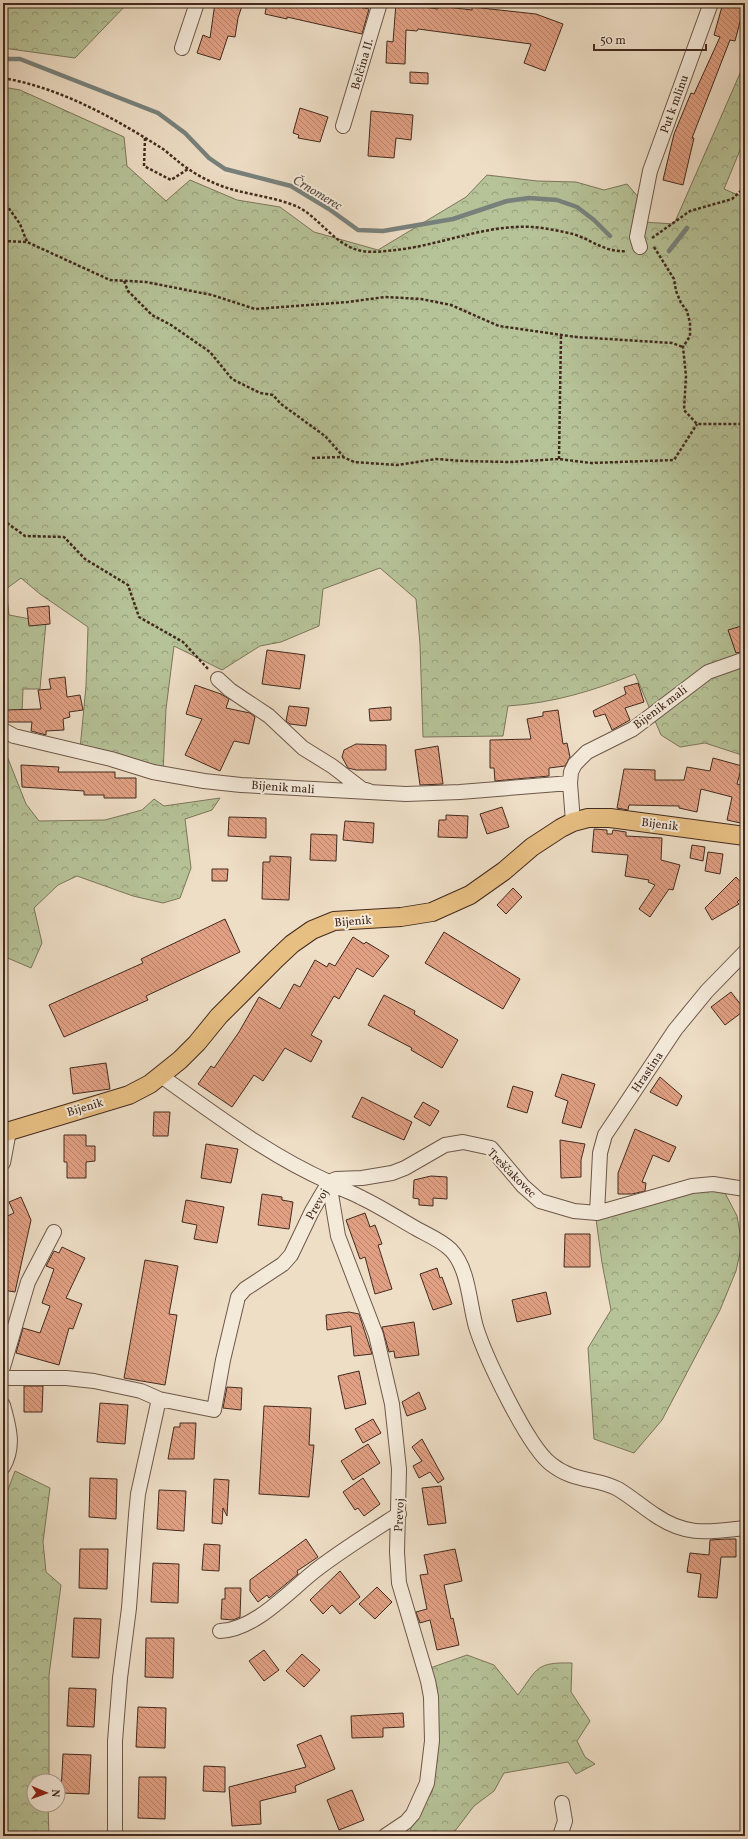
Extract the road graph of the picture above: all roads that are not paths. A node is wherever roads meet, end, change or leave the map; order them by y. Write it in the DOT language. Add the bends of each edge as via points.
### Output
graph roads {
  1 [pos="198,3"];
  2 [pos="380,3"];
  3 [pos="711,3"];
  4 [pos="182,48"];
  5 [pos="344,126"];
  6 [pos="645,244"];
  7 [pos="745,659"];
  8 [pos="218,679"];
  9 [pos="3,730"];
  10 [pos="570,784"];
  11 [pos="372,793"];
  12 [pos="573,822"];
  13 [pos="745,836"];
  14 [pos="745,952"];
  15 [pos="161,1076"];
  16 [pos="6,1132"];
  17 [pos="3,1164"];
  18 [pos="330,1182"];
  19 [pos="745,1189"];
  20 [pos="597,1213"];
  21 [pos="54,1232"];
  22 [pos="3,1367"];
  23 [pos="3,1378"];
  24 [pos="159,1399"];
  25 [pos="3,1405"];
  26 [pos="3,1467"];
  27 [pos="399,1514"];
  28 [pos="745,1528"];
  29 [pos="220,1631"];
  30 [pos="562,1803"];
  31 [pos="114,1836"];
  32 [pos="385,1836"];
  33 [pos="560,1836"];
  1 -- 4 [label="street"];
  2 -- 5 [label="street, Belčina II."];
  3 -- 6 [label="street, Put k mlinu" via="650,171 637,237"];
  7 -- 10 [label="street, Bijenik mali" via="708,672 633,729 587,752 575,764"];
  8 -- 11 [label="street" via="269,716 303,748 362,789"];
  9 -- 11 [label="street, Bijenik mali" via="14,736 111,759 153,772 204,781"];
  10 -- 11 [label="street, Bijenik mali" via="460,792"];
  10 -- 12 [label="street, Bijenik mali"];
  12 -- 13 [label="main road, Bijenik" via="588,818 610,818"];
  12 -- 15 [label="main road, Bijenik" via="532,847 470,895 432,912 402,917 334,921 312,930 276,959 219,1016 197,1043"];
  14 -- 20 [label="street, Hrastina" via="684,1018 605,1134 600,1153"];
  15 -- 16 [label="main road, Bijenik" via="129,1095"];
  15 -- 18 [label="street, Prevoj" via="259,1144"];
  16 -- 17 [label="street" via="8,1144"];
  18 -- 20 [label="street, Treščakovec" via="336,1178 362,1178 392,1173 444,1145 472,1143 490,1148 522,1186 540,1201 574,1211"];
  18 -- 24 [label="street, Prevoj" via="312,1211 291,1255 283,1264 245,1289 238,1298 214,1410"];
  18 -- 27 [label="street, Prevoj" via="338,1236 374,1328 388,1382 398,1446"];
  18 -- 28 [label="street" via="341,1190 363,1198 451,1250 459,1262 478,1333 493,1366 528,1435 550,1464 567,1475 616,1488 656,1516 679,1528 703,1532"];
  19 -- 20 [label="street, Treščakovec" via="713,1184 692,1186"];
  21 -- 22 [label="street" via="28,1282"];
  23 -- 24 [label="street" via="79,1379 141,1391"];
  24 -- 31 [label="street" via="136,1508 129,1608 115,1734"];
  25 -- 26 [label="street" via="11,1442 11,1451"];
  27 -- 29 [label="street" via="315,1570 294,1590 248,1623 238,1629"];
  27 -- 32 [label="street, Prevoj" via="399,1583 431,1697 431,1765 422,1797 406,1822"];
  30 -- 33 [label="street" via="565,1821"];
}
